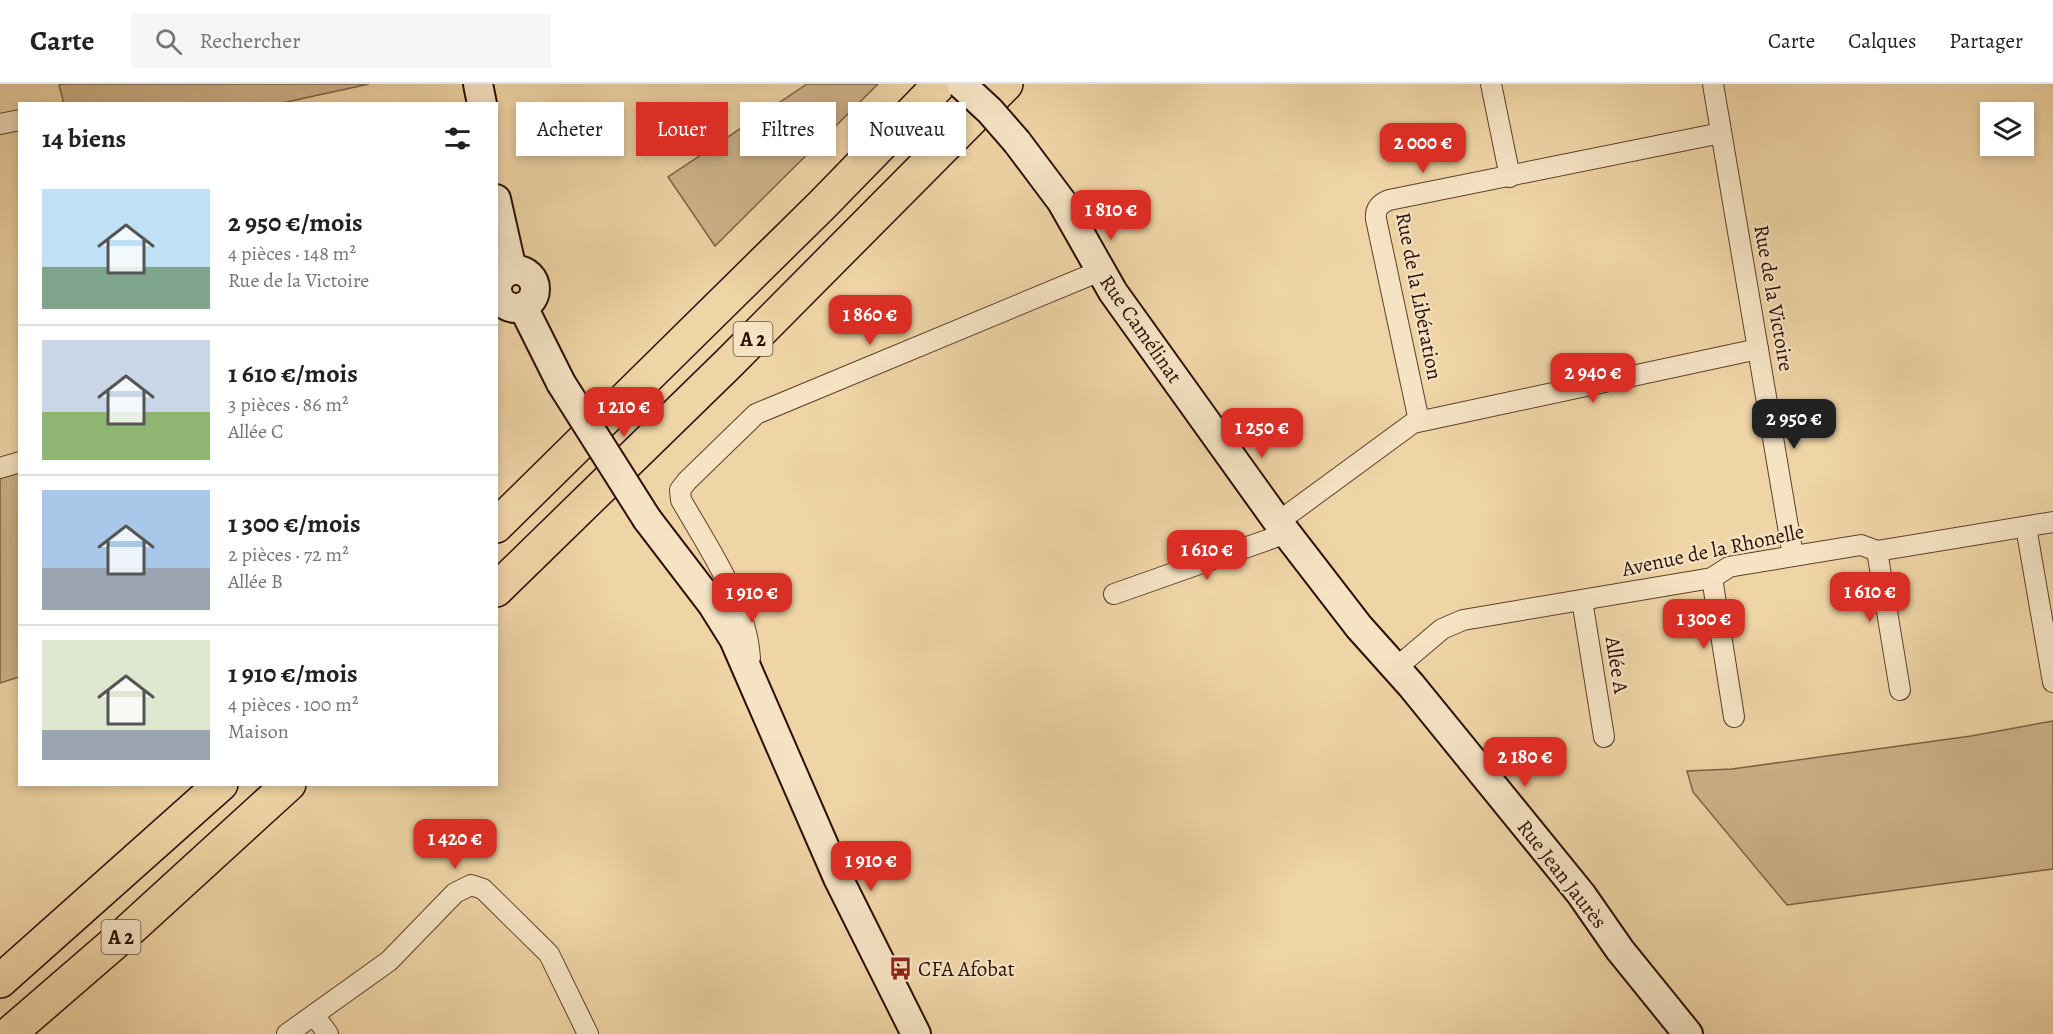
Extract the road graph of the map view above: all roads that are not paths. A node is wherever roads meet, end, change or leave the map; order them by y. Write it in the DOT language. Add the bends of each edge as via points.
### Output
graph roads {
  1 [pos="478,84"];
  2 [pos="940,84"];
  3 [pos="961,84"];
  4 [pos="1006,84"];
  5 [pos="1491,84"];
  6 [pos="1713,84"];
  7 [pos="482,102"];
  8 [pos="18,120"];
  9 [pos="0,124"];
  10 [pos="1721,133"];
  11 [pos="1510,177"];
  12 [pos="498,227"];
  13 [pos="1100,271"];
  14 [pos="502,282"];
  15 [pos="1758,350"];
  16 [pos="1419,421"];
  17 [pos="18,463"];
  18 [pos="0,468"];
  19 [pos="2053,522"];
  20 [pos="498,524"];
  21 [pos="2026,526"];
  22 [pos="1282,527"];
  23 [pos="1877,551"];
  24 [pos="1793,556"];
  25 [pos="1320,576"];
  26 [pos="1712,578"];
  27 [pos="498,588"];
  28 [pos="1114,594"];
  29 [pos="1582,600"];
  30 [pos="1396,668"];
  31 [pos="752,679"];
  32 [pos="2053,682"];
  33 [pos="1900,690"];
  34 [pos="1734,717"];
  35 [pos="1604,737"];
  36 [pos="216,786"];
  37 [pos="217,786"];
  38 [pos="287,786"];
  39 [pos="231,838"];
  40 [pos="0,959"];
  41 [pos="0,981"];
  42 [pos="314,1015"];
  43 [pos="41,1028"];
  44 [pos="9,1034"];
  45 [pos="287,1034"];
  46 [pos="328,1034"];
  47 [pos="588,1034"];
  48 [pos="915,1034"];
  49 [pos="1688,1034"];
  1 -- 7 [label="street"];
  2 -- 20 [label="highway, A 2"];
  3 -- 13 [label="street, Rue Camélinat, bridge" via="1017,142 1062,202"];
  4 -- 27 [label="highway, A 2"];
  5 -- 11 [label="street"];
  6 -- 10 [label="street, Rue de la Victoire"];
  8 -- 9 [label="street"];
  10 -- 11 [label="street, Rue de la Libération"];
  10 -- 15 [label="street, Rue de la Victoire"];
  11 -- 16 [label="street, Rue de la Libération" via="1389,200 1376,210"];
  12 -- 14 [label="street"];
  13 -- 22 [label="street, Rue Camélinat"];
  13 -- 31 [label="street" via="756,414 683,485 681,500 723,573 745,626"];
  14 -- 31 [label="street, bridge" via="524,271 530,275 534,296 523,307 561,383 647,519 719,615"];
  15 -- 16 [label="street"];
  15 -- 24 [label="street, Rue de la Victoire"];
  16 -- 22 [label="street" via="1407,426"];
  17 -- 18 [label="street"];
  19 -- 21 [label="street, Avenue de la Rhonelle"];
  21 -- 23 [label="street, Avenue de la Rhonelle"];
  21 -- 32 [label="street"];
  22 -- 25 [label="street, Rue Camélinat"];
  22 -- 28 [label="street"];
  23 -- 24 [label="street, Avenue de la Rhonelle" via="1862,545"];
  23 -- 33 [label="street"];
  24 -- 26 [label="street, Avenue de la Rhonelle" via="1729,567"];
  25 -- 30 [label="street, Rue Jean Jaurès"];
  26 -- 29 [label="street, Avenue de la Rhonelle"];
  26 -- 34 [label="street"];
  29 -- 30 [label="street, Avenue de la Rhonelle" via="1456,622"];
  29 -- 35 [label="street, Allée A"];
  30 -- 49 [label="street, Rue Jean Jaurès" via="1581,894 1620,950"];
  31 -- 48 [label="street" via="855,913"];
  36 -- 40 [label="highway"];
  37 -- 41 [label="highway, A 2"];
  38 -- 39 [label="highway, A 2"];
  39 -- 43 [label="highway" via="161,919"];
  39 -- 44 [label="highway, A 2"];
  42 -- 45 [label="street"];
  42 -- 46 [label="street"];
  42 -- 47 [label="street" via="395,956 455,893 471,885 483,889 549,954"];
}
